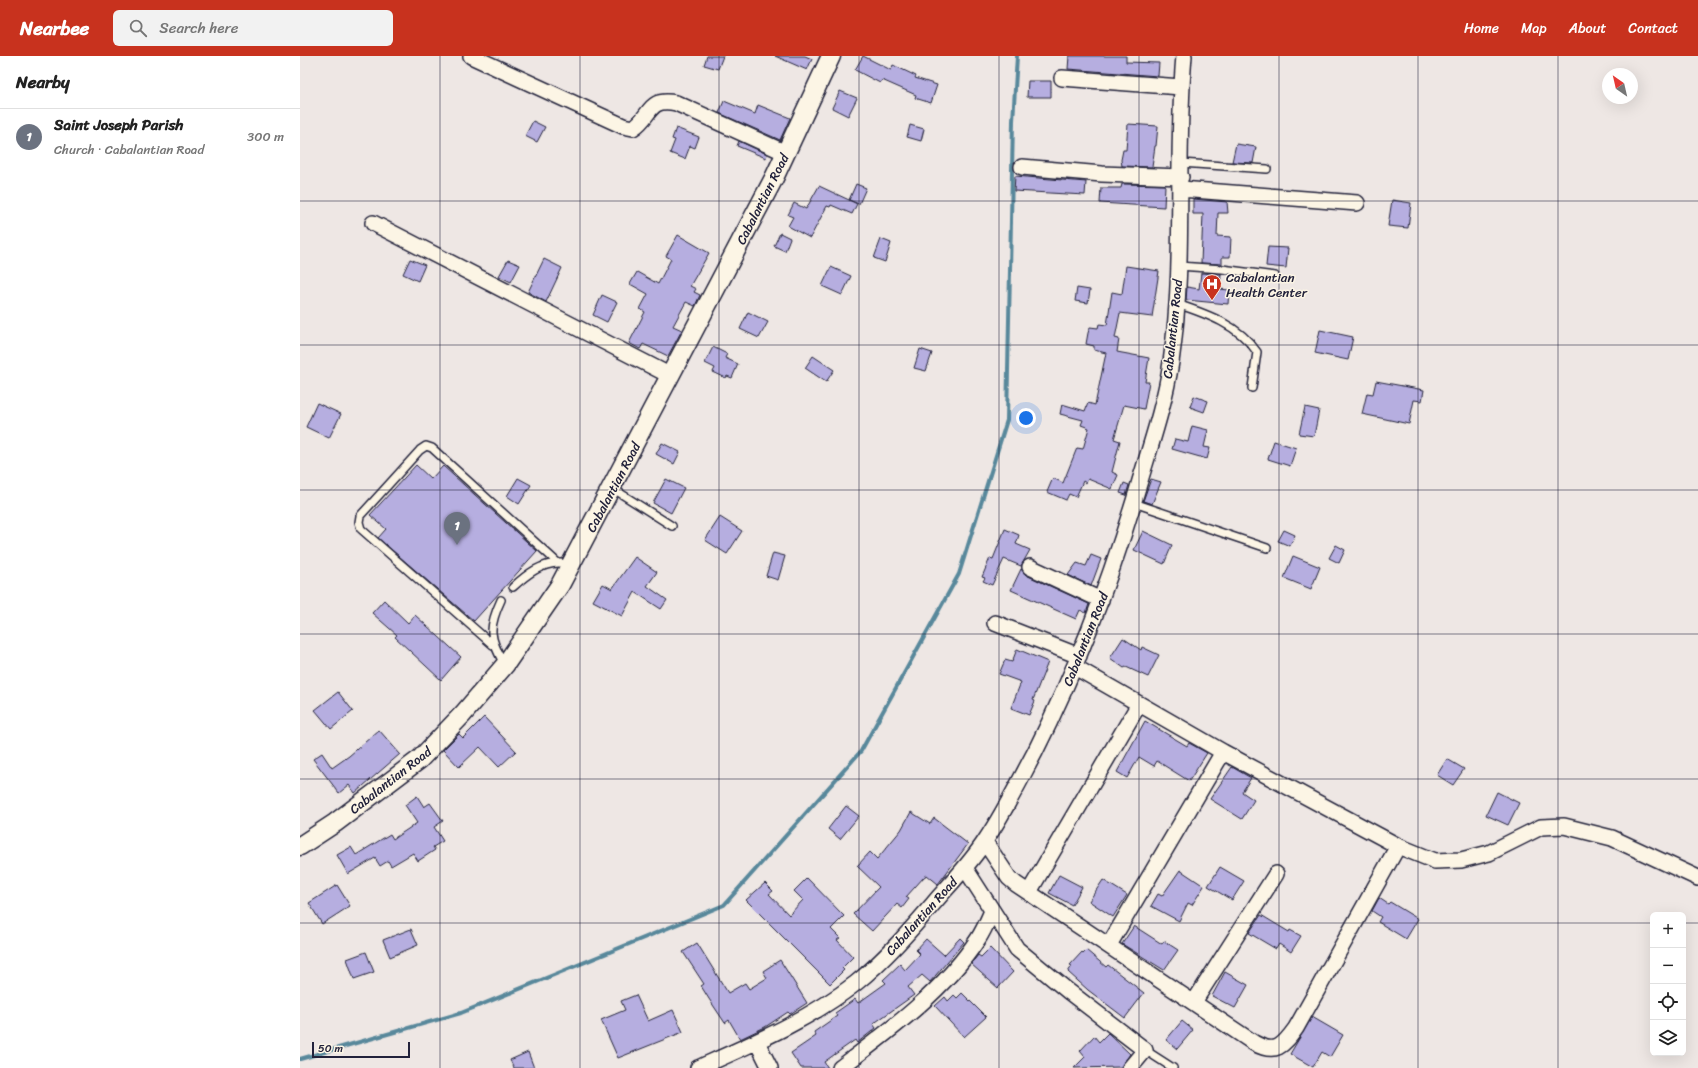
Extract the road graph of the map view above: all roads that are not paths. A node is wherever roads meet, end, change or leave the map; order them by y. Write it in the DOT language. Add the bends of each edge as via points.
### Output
graph roads {
  1 [pos="471,56"];
  2 [pos="831,56"];
  3 [pos="1184,56"];
  4 [pos="1062,78"];
  5 [pos="1181,87"];
  6 [pos="786,153"];
  7 [pos="1022,167"];
  8 [pos="1267,169"];
  9 [pos="1181,176"];
  10 [pos="1356,203"];
  11 [pos="373,223"];
  12 [pos="1179,266"];
  13 [pos="1275,276"];
  14 [pos="1177,304"];
  15 [pos="671,376"];
  16 [pos="1252,388"];
  17 [pos="612,488"];
  18 [pos="1134,503"];
  19 [pos="672,526"];
  20 [pos="1266,548"];
  21 [pos="565,563"];
  22 [pos="1030,567"];
  23 [pos="513,587"];
  24 [pos="501,600"];
  25 [pos="1101,600"];
  26 [pos="995,623"];
  27 [pos="494,645"];
  28 [pos="1077,661"];
  29 [pos="505,665"];
  30 [pos="1139,704"];
  31 [pos="1223,752"];
  32 [pos="985,842"];
  33 [pos="300,846"];
  34 [pos="1398,846"];
  35 [pos="965,868"];
  36 [pos="1276,874"];
  37 [pos="1698,878"];
  38 [pos="1029,892"];
  39 [pos="992,912"];
  40 [pos="1109,945"];
  41 [pos="1194,1002"];
  42 [pos="757,1042"];
  43 [pos="1144,1050"];
  44 [pos="698,1068"];
  45 [pos="770,1068"];
  46 [pos="840,1068"];
  47 [pos="1130,1068"];
  48 [pos="1174,1068"];
  1 -- 6 [label="street" via="622,126 633,128 651,106 657,102 667,101"];
  2 -- 6 [label="street, Cabalantian Road"];
  3 -- 5 [label="street, Cabalantian Road"];
  4 -- 5 [label="street"];
  5 -- 9 [label="street, Cabalantian Road"];
  6 -- 15 [label="street, Cabalantian Road"];
  7 -- 9 [label="street" via="1102,174"];
  8 -- 9 [label="lane"];
  9 -- 10 [label="street"];
  9 -- 12 [label="street, Cabalantian Road"];
  11 -- 15 [label="street"];
  12 -- 13 [label="lane"];
  12 -- 14 [label="street, Cabalantian Road"];
  14 -- 16 [label="lane" via="1210,315 1249,340 1257,352"];
  14 -- 18 [label="street, Cabalantian Road" via="1171,363"];
  15 -- 17 [label="street, Cabalantian Road"];
  17 -- 19 [label="lane"];
  17 -- 21 [label="street, Cabalantian Road"];
  18 -- 20 [label="lane"];
  18 -- 25 [label="street, Cabalantian Road"];
  21 -- 23 [label="lane" via="536,569"];
  21 -- 27 [label="lane" via="432,448 426,446 360,516 361,529"];
  21 -- 29 [label="street, Cabalantian Road" via="560,585"];
  22 -- 25 [label="street"];
  24 -- 27 [label="lane" via="491,632"];
  25 -- 28 [label="street, Cabalantian Road"];
  26 -- 28 [label="street"];
  27 -- 29 [label="lane"];
  28 -- 30 [label="street"];
  28 -- 32 [label="street, Cabalantian Road" via="1019,784"];
  29 -- 33 [label="street, Cabalantian Road" via="420,759"];
  30 -- 31 [label="street"];
  30 -- 38 [label="street"];
  31 -- 34 [label="street"];
  31 -- 40 [label="street"];
  32 -- 35 [label="street, Cabalantian Road"];
  32 -- 38 [label="street" via="1009,878"];
  34 -- 37 [label="street" via="1435,861 1460,860 1489,853 1541,827 1564,826 1612,838"];
  34 -- 41 [label="street" via="1305,1012 1281,1046 1264,1049"];
  35 -- 39 [label="street"];
  35 -- 42 [label="street, Cabalantian Road" via="889,952 856,983 819,1009"];
  36 -- 41 [label="street"];
  38 -- 40 [label="street"];
  39 -- 43 [label="street" via="1017,948 1028,959"];
  39 -- 46 [label="street" via="978,939 942,983"];
  40 -- 41 [label="street"];
  42 -- 44 [label="street, Cabalantian Road"];
  42 -- 45 [label="street"];
  43 -- 47 [label="street"];
  43 -- 48 [label="lane"];
}
